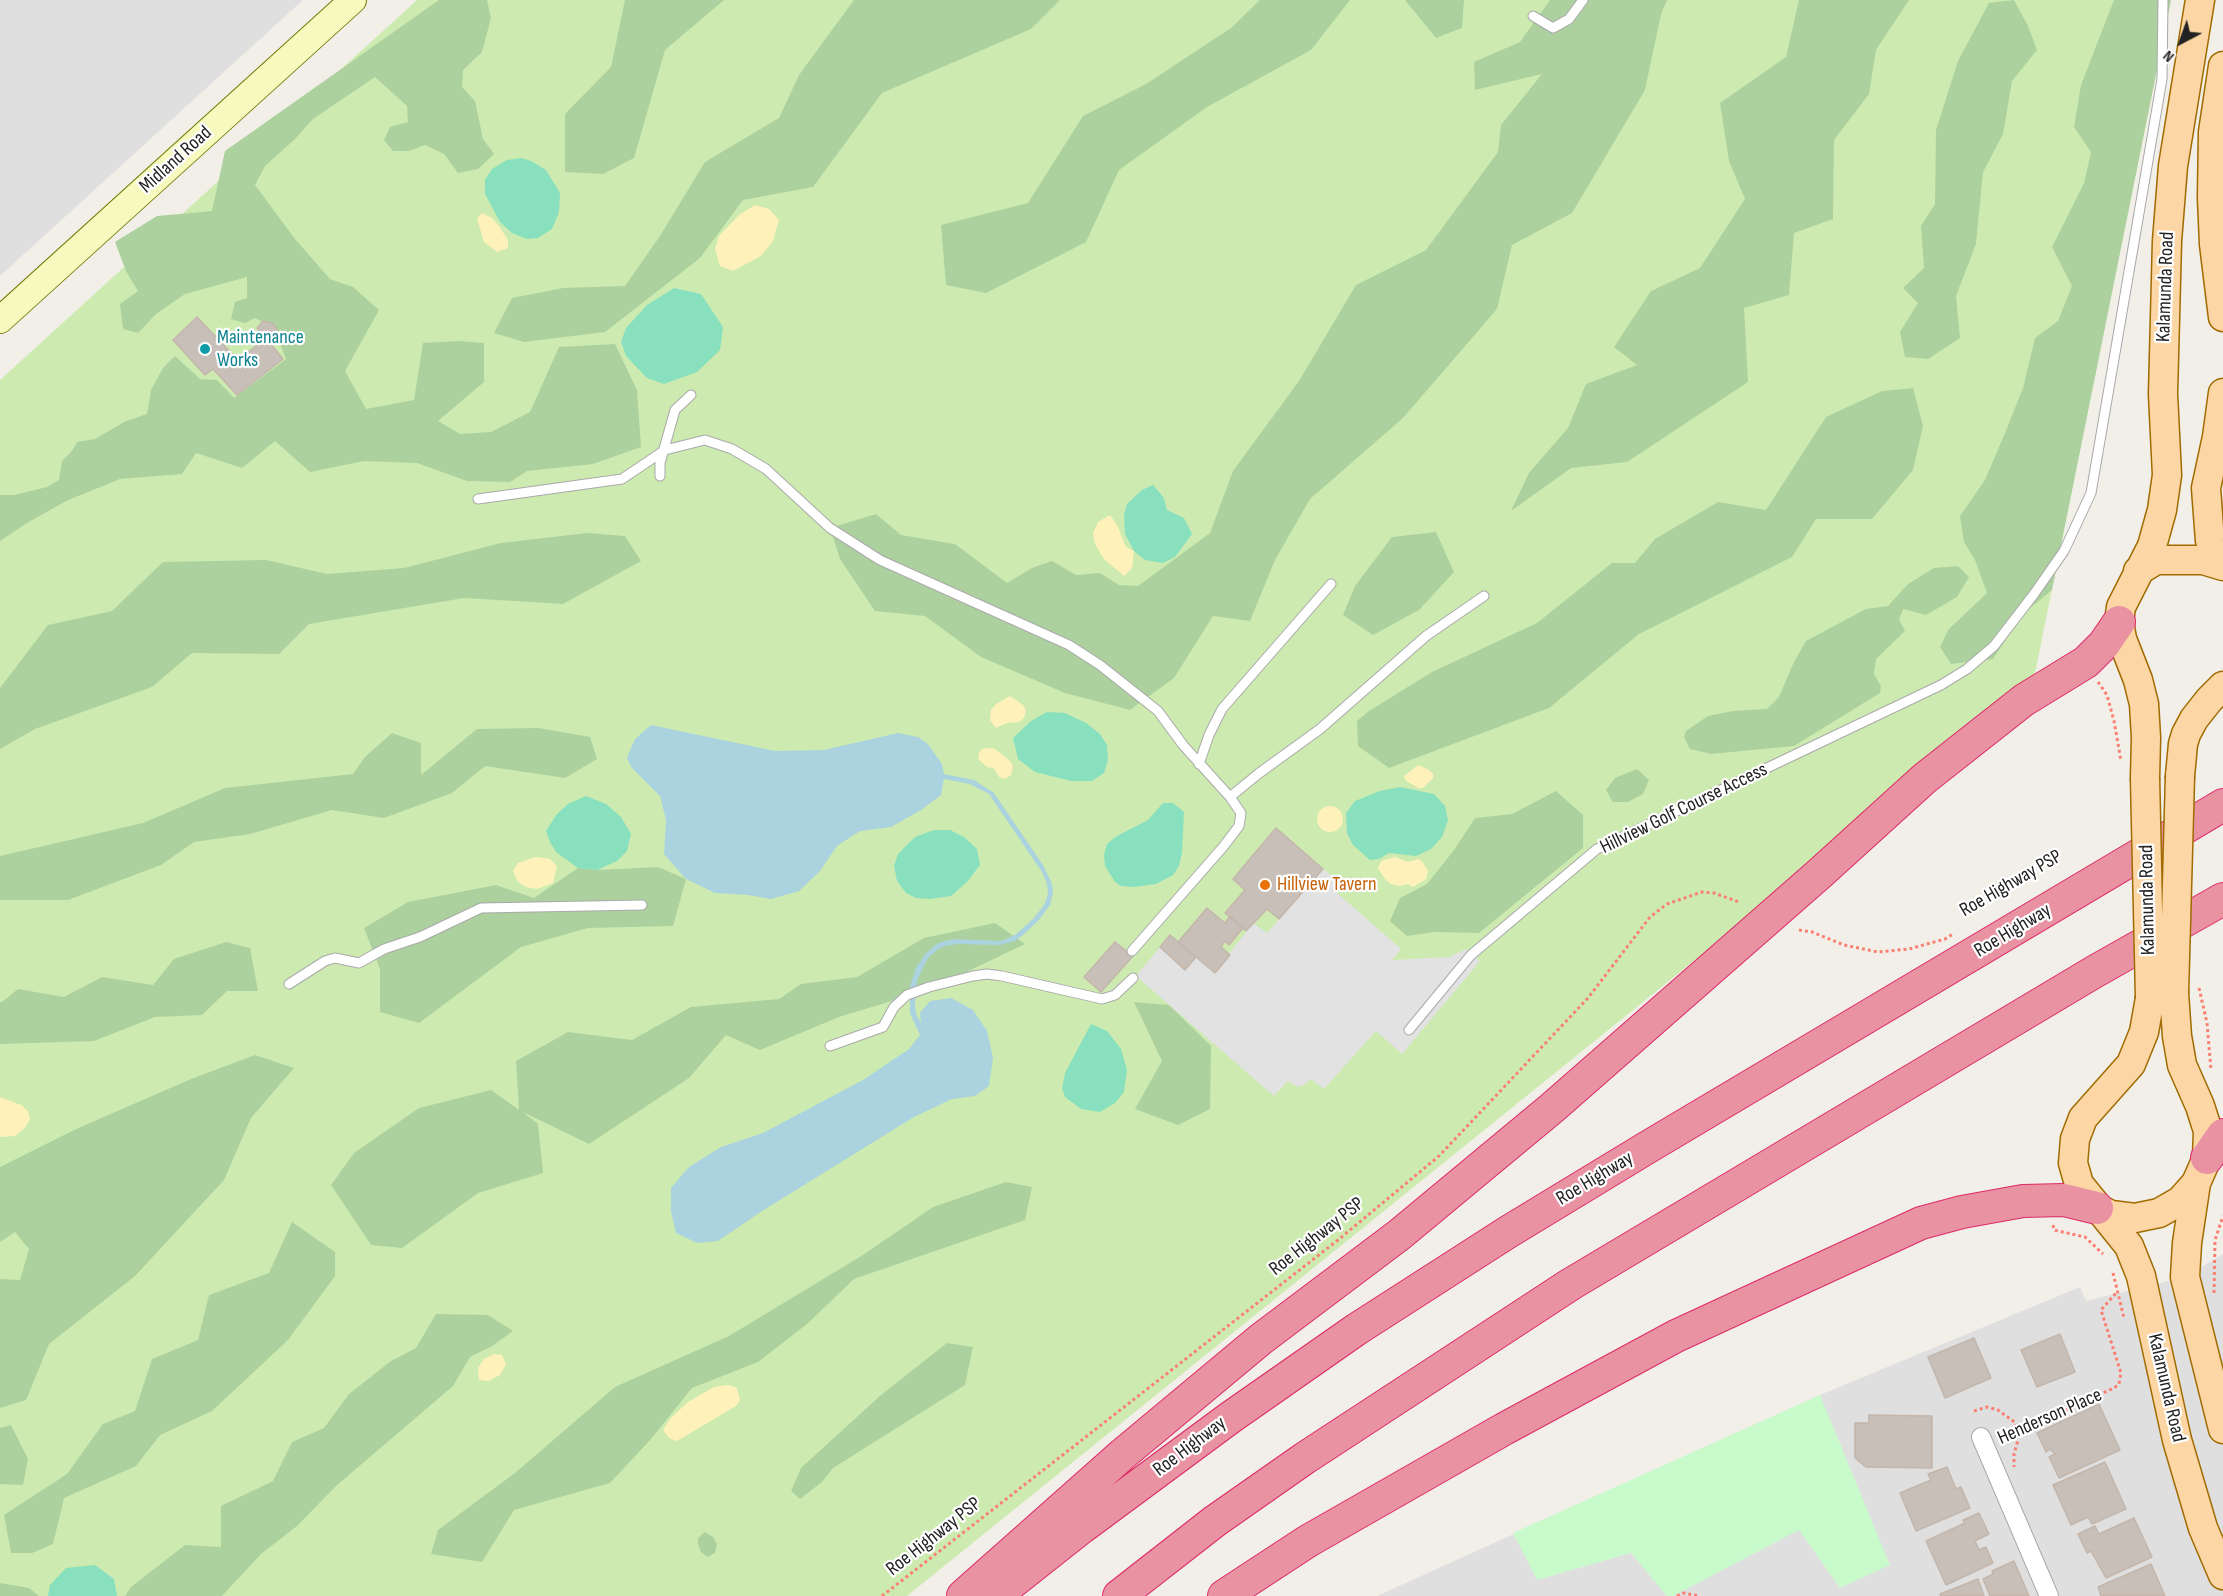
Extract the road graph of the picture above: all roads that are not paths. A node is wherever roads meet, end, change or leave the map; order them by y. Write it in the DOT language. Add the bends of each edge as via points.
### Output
graph roads {
  1 [pos="353,0"];
  2 [pos="1583,0"];
  3 [pos="2163,0"];
  4 [pos="2200,0"];
  5 [pos="1533,16"];
  6 [pos="2223,66"];
  7 [pos="2223,315"];
  8 [pos="0,320"];
  9 [pos="2223,393"];
  10 [pos="691,395"];
  11 [pos="665,450"];
  12 [pos="660,476"];
  13 [pos="478,499"];
  14 [pos="2223,556"];
  15 [pos="2223,566"];
  16 [pos="2138,571"];
  17 [pos="1331,584"];
  18 [pos="1484,596"];
  19 [pos="2119,622"];
  20 [pos="2223,686"];
  21 [pos="1199,764"];
  22 [pos="1230,797"];
  23 [pos="2223,805"];
  24 [pos="2223,898"];
  25 [pos="642,905"];
  26 [pos="1132,951"];
  27 [pos="1133,978"];
  28 [pos="289,984"];
  29 [pos="2174,990"];
  30 [pos="1409,1030"];
  31 [pos="830,1046"];
  32 [pos="2208,1158"];
  33 [pos="2097,1208"];
  34 [pos="2223,1429"];
  35 [pos="1983,1442"];
  36 [pos="2223,1575"];
  37 [pos="963,1596"];
  38 [pos="995,1596"];
  39 [pos="1119,1596"];
  40 [pos="1224,1596"];
  41 [pos="2049,1596"];
  1 -- 8 [label="main road, Midland Road"];
  2 -- 5 [label="lane" via="1569,19 1553,28"];
  3 -- 30 [label="lane, Hillview Golf Course Access" via="2162,79 2091,493 2064,550 1994,646 1941,685 1598,849 1471,955"];
  4 -- 16 [label="main road, Kalamunda Road" via="2173,166 2167,241 2163,394 2167,475 2154,537"];
  6 -- 7 [label="main road" via="2213,132 2212,198"];
  9 -- 14 [label="main road" via="2206,488 2210,541"];
  10 -- 11 [label="lane" via="675,410"];
  11 -- 12 [label="lane"];
  11 -- 13 [label="lane" via="622,479"];
  11 -- 21 [label="lane" via="705,440 732,449 766,469 830,528 880,560 1069,645 1158,711"];
  15 -- 16 [label="main road" via="2203,560 2156,560"];
  16 -- 19 [label="main road, Kalamunda Road" via="2121,607"];
  17 -- 21 [label="lane" via="1222,709"];
  18 -- 22 [label="lane" via="1426,636 1320,729"];
  19 -- 29 [label="main road, Kalamunda Road, bridge" via="2144,704 2145,778"];
  19 -- 37 [label="highway" via="2086,662 2024,700 1925,778 1568,1095 1399,1235 1252,1347 1123,1454"];
  20 -- 29 [label="main road, Kalamunda Road, bridge" via="2194,719 2183,744"];
  21 -- 22 [label="lane"];
  22 -- 26 [label="lane" via="1241,813 1239,826"];
  23 -- 38 [label="highway, Roe Highway" via="1648,1147 1357,1329 1231,1417"];
  24 -- 39 [label="highway" via="1571,1284 1305,1458 1215,1521"];
  25 -- 28 [label="lane" via="481,908 359,963 335,958 325,961"];
  27 -- 31 [label="lane" via="1115,995 1102,999 1002,975 973,976 907,995 894,1007 883,1027"];
  29 -- 32 [label="main road, Kalamunda Road" via="2182,1065 2208,1131"];
  29 -- 33 [label="main road, Kalamunda Road" via="2144,1032 2131,1064 2083,1118 2075,1139 2073,1163 2079,1184"];
  32 -- 33 [label="main road" via="2180,1201 2159,1213 2135,1218 2111,1215"];
  32 -- 34 [label="main road, Kalamunda Road" via="2187,1243 2185,1277"];
  33 -- 36 [label="main road, Kalamunda Road" via="2129,1246 2141,1276 2177,1440 2203,1528"];
  33 -- 40 [label="highway" via="2064,1200 2024,1201 1921,1223 1656,1347 1308,1541"];
  35 -- 41 [label="street, Henderson Place"];
}
